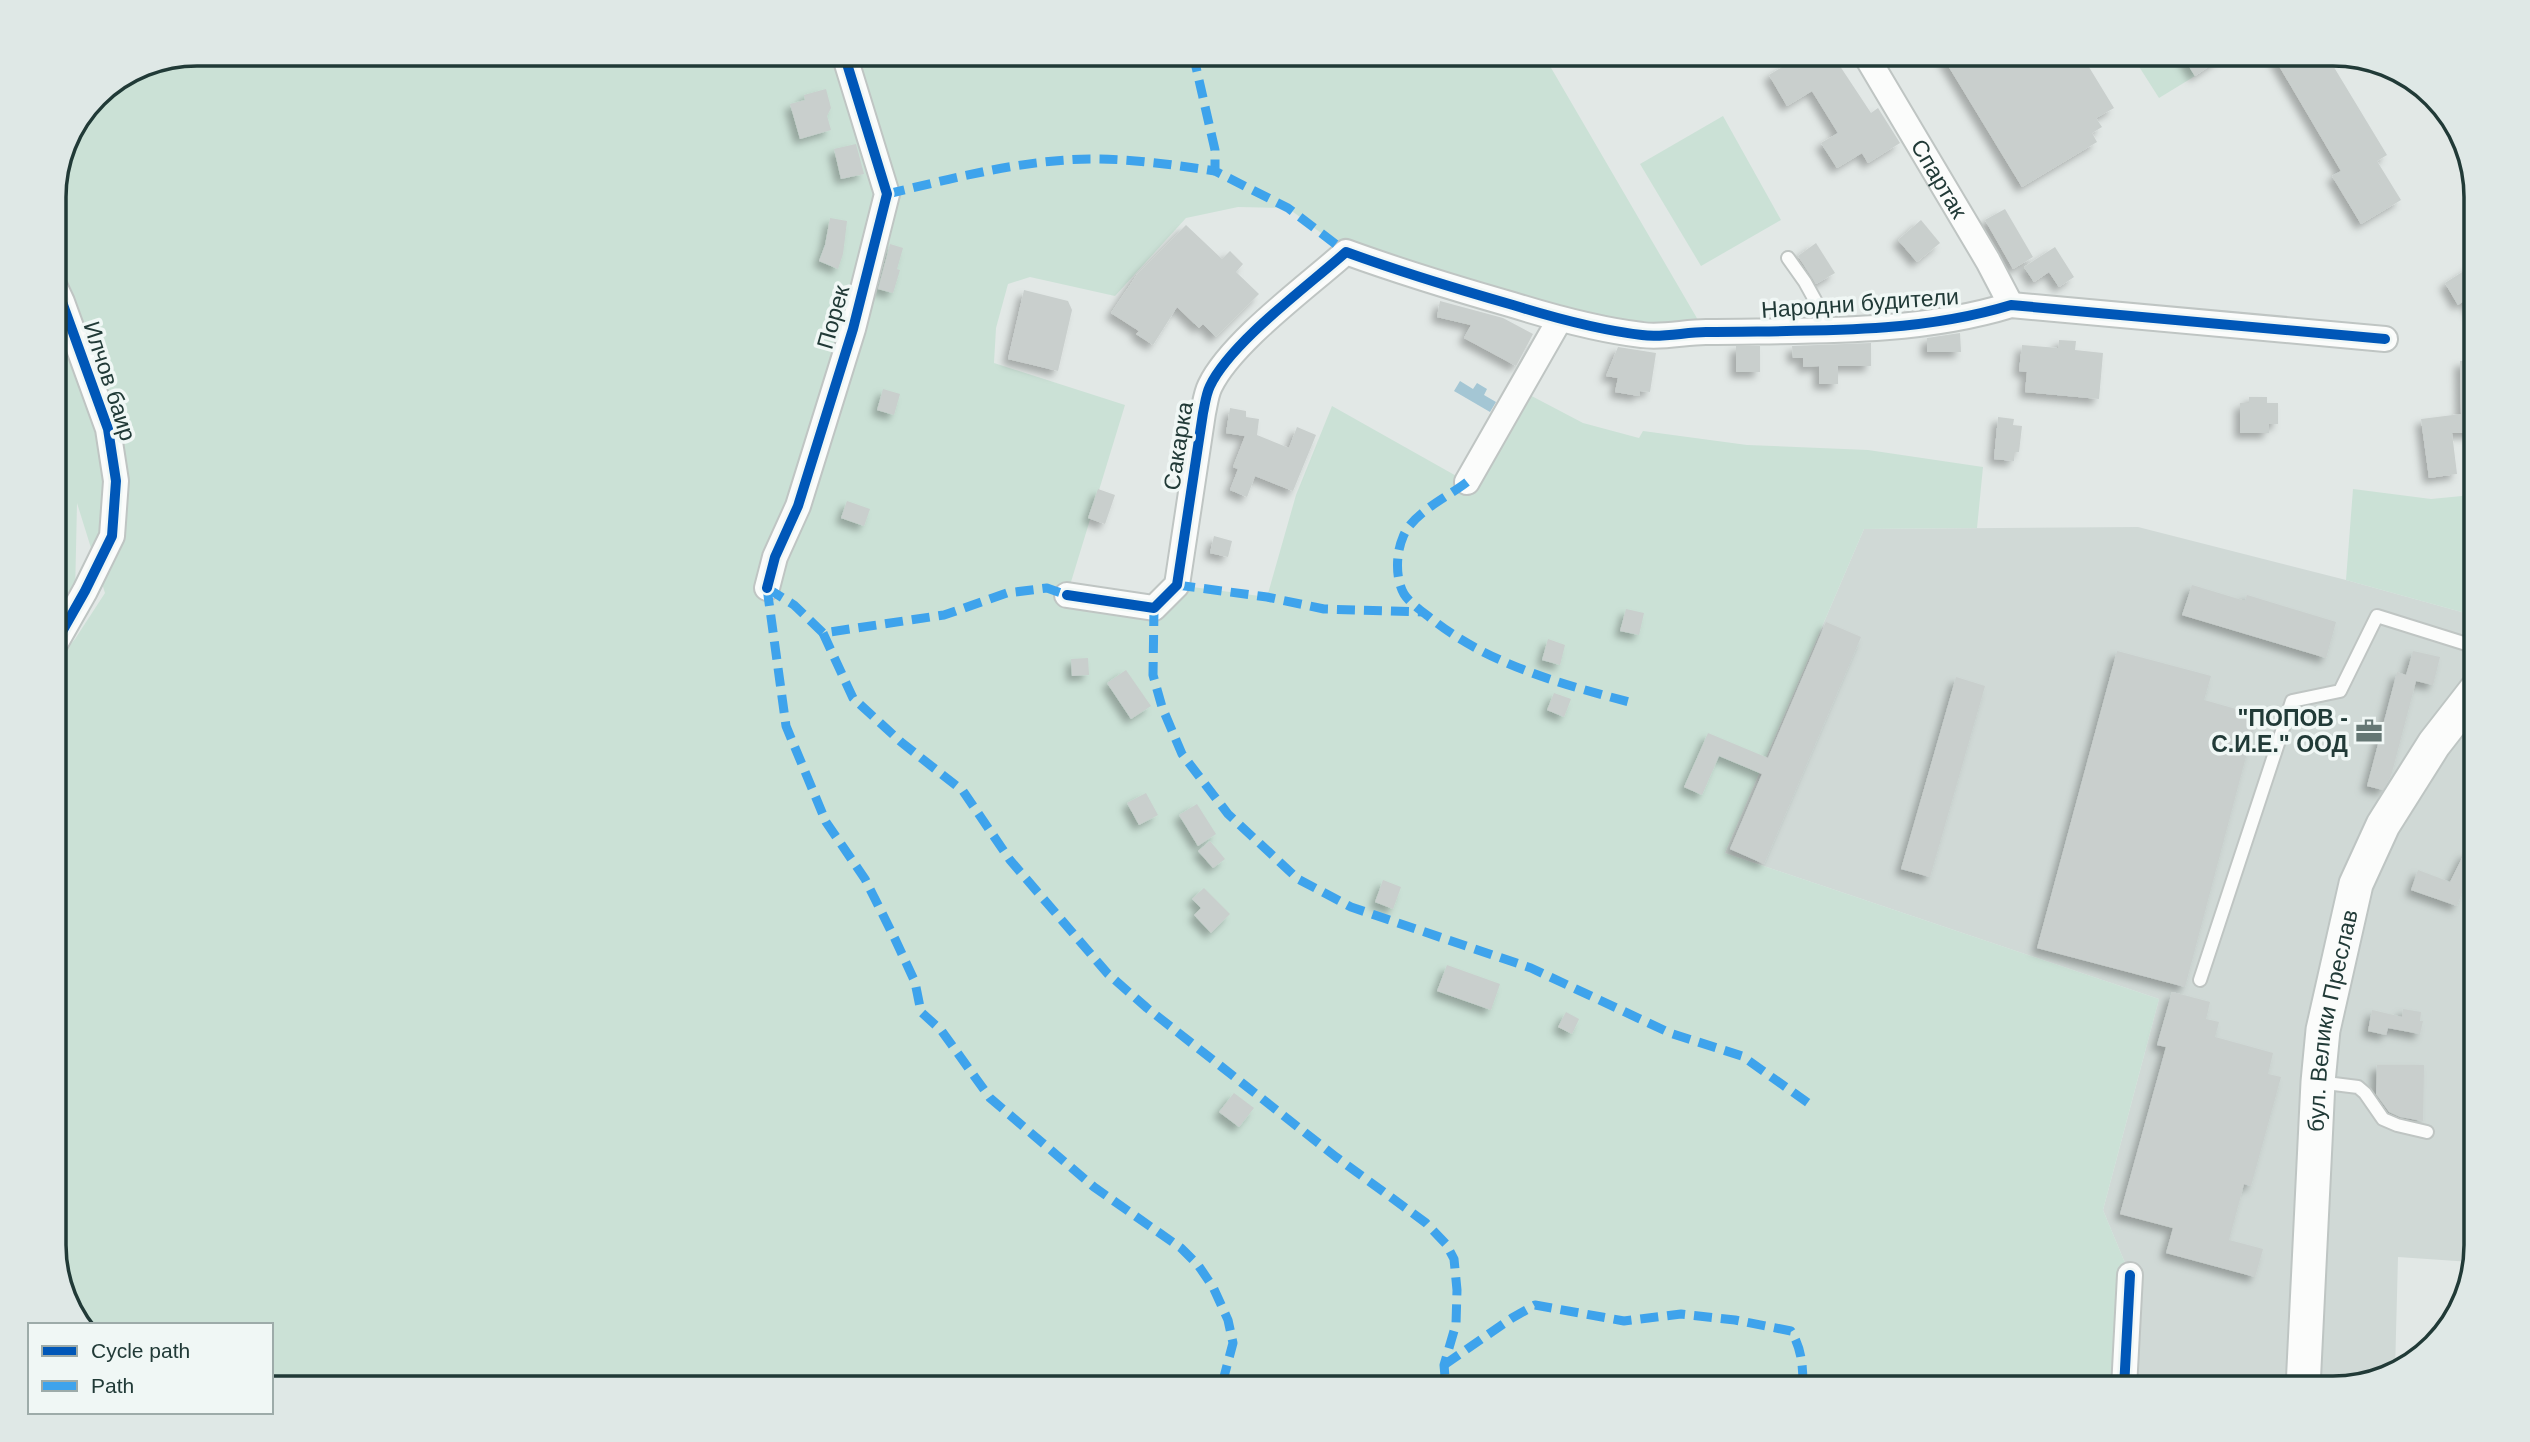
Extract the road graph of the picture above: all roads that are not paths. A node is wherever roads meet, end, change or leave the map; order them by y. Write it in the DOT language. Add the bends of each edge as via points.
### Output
graph roads {
  1 [pos="1872,66"];
  2 [pos="848,67"];
  3 [pos="1346,252"];
  4 [pos="1788,258"];
  5 [pos="2011,305"];
  6 [pos="67,316"];
  7 [pos="1560,319"];
  8 [pos="1831,329"];
  9 [pos="2385,339"];
  10 [pos="1467,482"];
  11 [pos="767,587"];
  12 [pos="1067,595"];
  13 [pos="67,623"];
  14 [pos="2463,643"];
  15 [pos="2463,706"];
  16 [pos="2200,980"];
  17 [pos="2318,1082"];
  18 [pos="2427,1132"];
  19 [pos="2130,1275"];
  20 [pos="2125,1376"];
  21 [pos="2305,1376"];
  1 -- 5 [label="street, Спартак"];
  2 -- 11 [label="street, Порек" via="887,194 853,329 798,506"];
  3 -- 7 [label="street, Народни будители"];
  3 -- 12 [label="street, Сакарка" via="1255,332 1210,387 1177,585 1154,608"];
  4 -- 8 [label="lane"];
  5 -- 8 [label="street, Народни будители" via="1929,324"];
  5 -- 9 [label="street, Народни будители"];
  6 -- 13 [label="street, Илчов баир" via="108,429 116,481 112,536"];
  7 -- 8 [label="street, Народни будители" via="1644,336"];
  7 -- 10 [label="street"];
  14 -- 16 [label="lane" via="2377,616 2340,691 2292,701"];
  15 -- 17 [label="main road, бул. Велики Преслав" via="2383,825 2356,884 2323,1030"];
  17 -- 18 [label="lane" via="2358,1087 2383,1119"];
  17 -- 21 [label="main road, бул. Велики Преслав"];
  19 -- 20 [label="street"];
}
